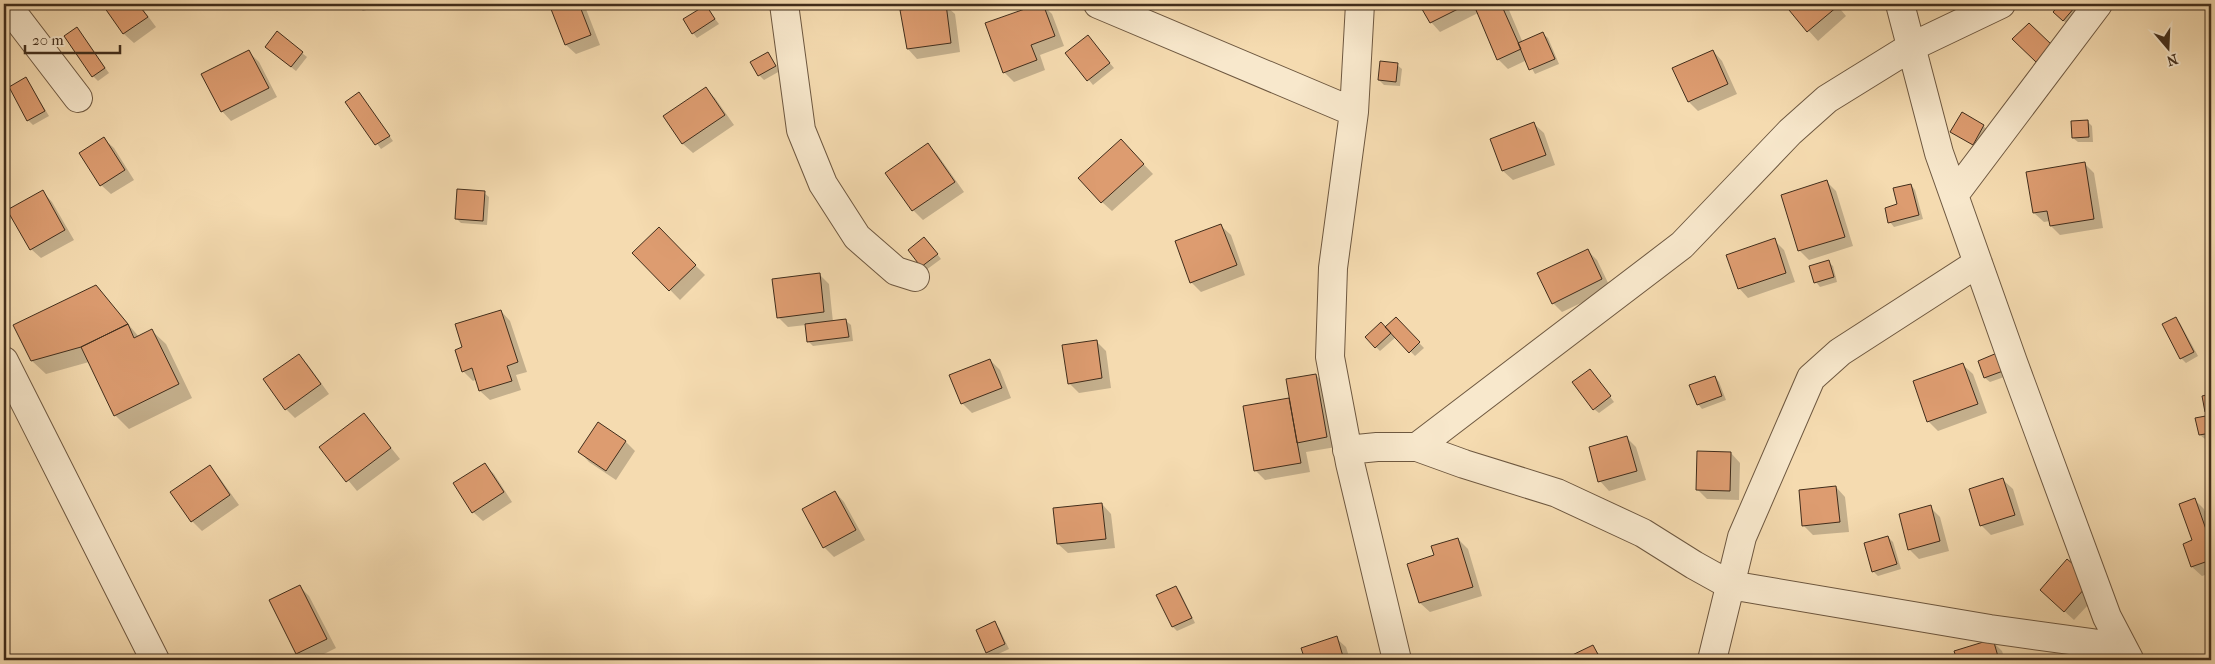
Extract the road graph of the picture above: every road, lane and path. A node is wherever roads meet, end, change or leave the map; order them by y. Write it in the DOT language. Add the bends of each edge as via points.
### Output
graph roads {
  1 [pos="6,4"];
  2 [pos="784,4"];
  3 [pos="1360,4"];
  4 [pos="1900,4"];
  5 [pos="2001,4"];
  6 [pos="2098,4"];
  7 [pos="1110,6"];
  8 [pos="1911,47"];
  9 [pos="78,98"];
  10 [pos="1354,112"];
  11 [pos="1954,195"];
  12 [pos="1978,263"];
  13 [pos="915,277"];
  14 [pos="4,361"];
  15 [pos="1417,446"];
  16 [pos="1347,450"];
  17 [pos="1730,585"];
  18 [pos="2125,653"];
  19 [pos="155,660"];
  20 [pos="1397,660"];
  21 [pos="1712,660"];
  1 -- 9 [label="street"];
  2 -- 13 [label="street" via="801,130 823,184 857,237 896,271"];
  3 -- 10 [label="street"];
  4 -- 8 [label="street"];
  5 -- 8 [label="street"];
  6 -- 11 [label="street"];
  7 -- 10 [label="street"];
  8 -- 11 [label="street" via="1939,153"];
  8 -- 15 [label="street" via="1827,99 1790,132 1682,245"];
  10 -- 16 [label="street" via="1333,268 1330,357"];
  11 -- 12 [label="street"];
  12 -- 17 [label="street" via="1840,352 1811,378 1742,537"];
  12 -- 18 [label="street" via="2107,617"];
  14 -- 19 [label="street"];
  15 -- 16 [label="street"];
  15 -- 17 [label="street" via="1557,493 1642,532"];
  16 -- 20 [label="street"];
  17 -- 18 [label="street"];
  17 -- 21 [label="street"];
}
